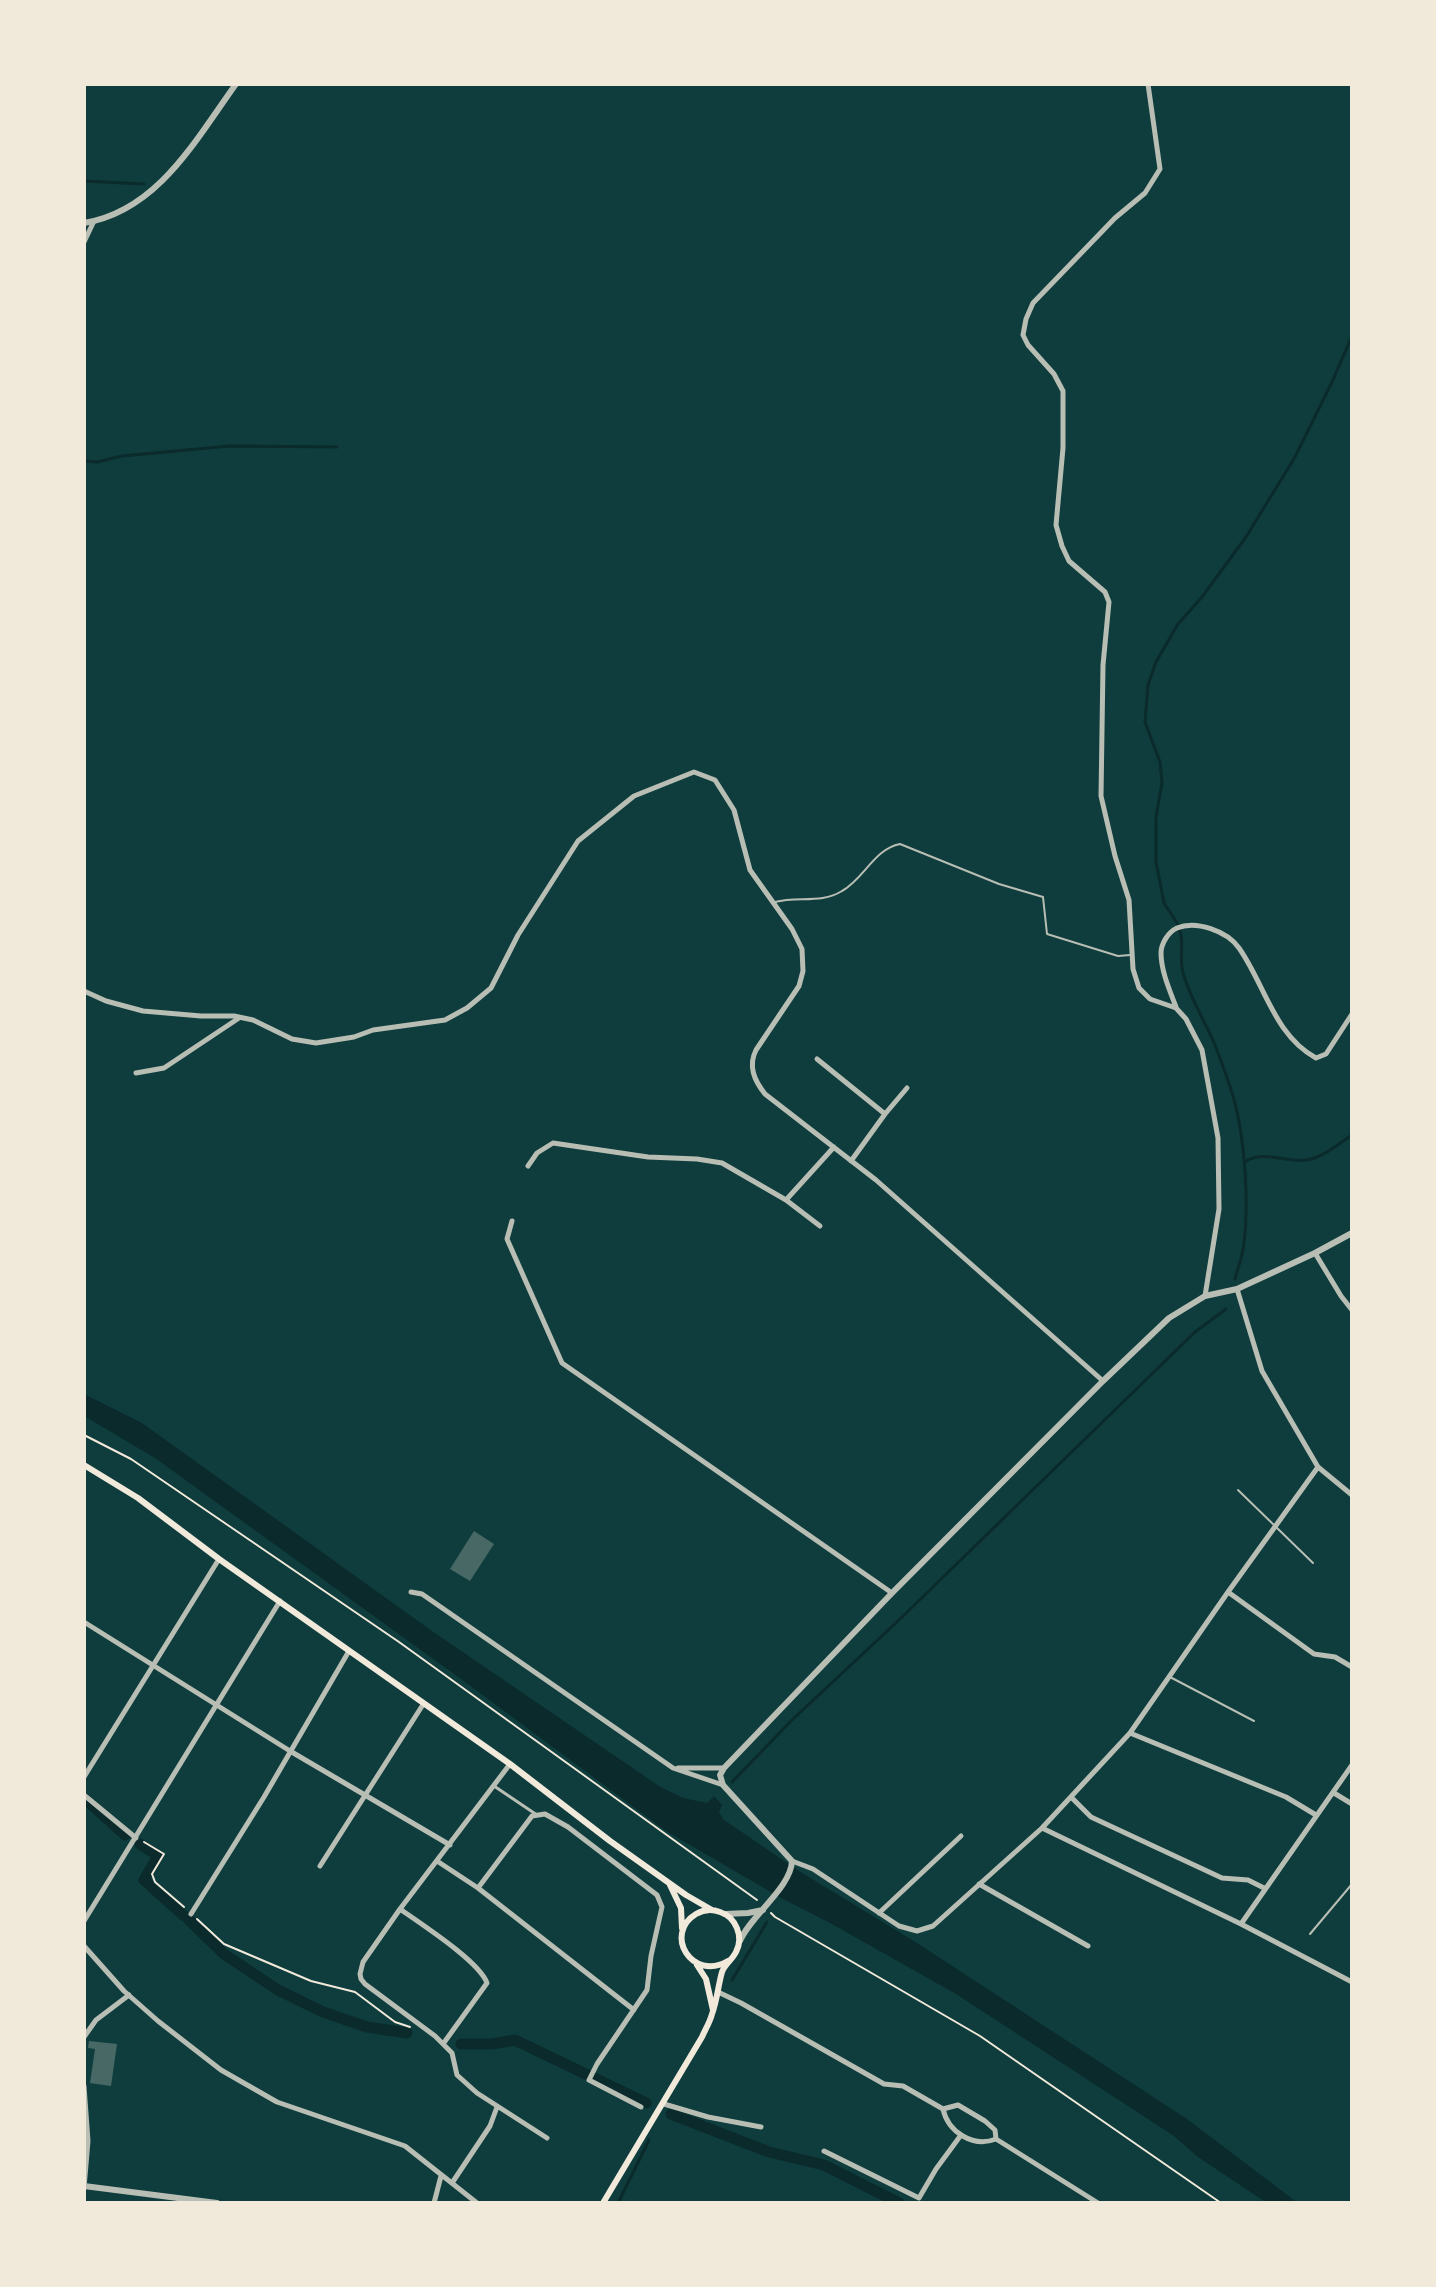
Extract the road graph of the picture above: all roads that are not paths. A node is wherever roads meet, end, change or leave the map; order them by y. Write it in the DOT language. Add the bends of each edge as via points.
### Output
graph roads {
  1 [pos="236,84"];
  2 [pos="1148,84"];
  3 [pos="94,221"];
  4 [pos="84,223"];
  5 [pos="84,242"];
  6 [pos="774,903"];
  7 [pos="1133,955"];
  8 [pos="84,991"];
  9 [pos="1176,1008"];
  10 [pos="1352,1014"];
  11 [pos="240,1017"];
  12 [pos="817,1059"];
  13 [pos="136,1073"];
  14 [pos="907,1088"];
  15 [pos="885,1114"];
  16 [pos="834,1147"];
  17 [pos="851,1161"];
  18 [pos="528,1166"];
  19 [pos="786,1200"];
  20 [pos="512,1221"];
  21 [pos="820,1226"];
  22 [pos="1352,1233"];
  23 [pos="1315,1253"];
  24 [pos="1237,1289"];
  25 [pos="1205,1296"];
  26 [pos="1352,1310"];
  27 [pos="1103,1381"];
  28 [pos="84,1465"];
  29 [pos="1318,1467"];
  30 [pos="1238,1490"];
  31 [pos="1352,1495"];
  32 [pos="1275,1525"];
  33 [pos="219,1559"];
  34 [pos="1313,1563"];
  35 [pos="411,1592"];
  36 [pos="1228,1592"];
  37 [pos="892,1593"];
  38 [pos="280,1601"];
  39 [pos="84,1622"];
  40 [pos="349,1651"];
  41 [pos="153,1665"];
  42 [pos="1352,1667"];
  43 [pos="1169,1677"];
  44 [pos="424,1703"];
  45 [pos="217,1704"];
  46 [pos="1254,1721"];
  47 [pos="1130,1733"];
  48 [pos="290,1751"];
  49 [pos="510,1764"];
  50 [pos="1352,1765"];
  51 [pos="673,1768"];
  52 [pos="724,1768"];
  53 [pos="84,1777"];
  54 [pos="723,1785"];
  55 [pos="494,1786"];
  56 [pos="1334,1793"];
  57 [pos="84,1795"];
  58 [pos="365,1796"];
  59 [pos="1071,1797"];
  60 [pos="1352,1804"];
  61 [pos="537,1815"];
  62 [pos="1316,1815"];
  63 [pos="1042,1828"];
  64 [pos="961,1836"];
  65 [pos="136,1838"];
  66 [pos="450,1845"];
  67 [pos="437,1861"];
  68 [pos="792,1865"];
  69 [pos="320,1866"];
  70 [pos="668,1882"];
  71 [pos="979,1884"];
  72 [pos="1352,1884"];
  73 [pos="478,1888"];
  74 [pos="1264,1888"];
  75 [pos="400,1909"];
  76 [pos="712,1910"];
  77 [pos="763,1910"];
  78 [pos="879,1913"];
  79 [pos="191,1914"];
  80 [pos="725,1914"];
  81 [pos="84,1921"];
  82 [pos="1241,1924"];
  83 [pos="682,1933"];
  84 [pos="1310,1934"];
  85 [pos="739,1944"];
  86 [pos="84,1946"];
  87 [pos="1088,1946"];
  88 [pos="728,1961"];
  89 [pos="695,1963"];
  90 [pos="1352,1982"];
  91 [pos="718,1992"];
  92 [pos="129,1995"];
  93 [pos="634,2010"];
  94 [pos="713,2010"];
  95 [pos="84,2037"];
  96 [pos="443,2044"];
  97 [pos="84,2086"];
  98 [pos="664,2104"];
  99 [pos="497,2107"];
  100 [pos="641,2107"];
  101 [pos="943,2109"];
  102 [pos="761,2127"];
  103 [pos="961,2135"];
  104 [pos="547,2138"];
  105 [pos="996,2139"];
  106 [pos="824,2151"];
  107 [pos="441,2176"];
  108 [pos="452,2183"];
  109 [pos="84,2187"];
  110 [pos="217,2203"];
  111 [pos="434,2203"];
  112 [pos="477,2203"];
  113 [pos="604,2203"];
  114 [pos="1098,2203"];
  1 -- 3 [label="street" via="154,191"];
  2 -- 7 [label="street" via="1160,169 1145,193 1033,303 1023,335 1063,391 1056,525 1062,546 1069,561 1105,592 1109,602 1101,796 1129,900"];
  3 -- 4 [label="street"];
  3 -- 5 [label="street"];
  6 -- 7 [label="lane" via="836,894 888,846 900,844 1043,897 1047,934 1118,956"];
  6 -- 11 [label="street" via="750,870 734,810 715,780 694,772 634,796 578,841 491,988 445,1020 316,1043"];
  6 -- 16 [label="street" via="802,949 803,971 791,1000 751,1060 756,1082"];
  7 -- 9 [label="street" via="1139,988 1150,999"];
  8 -- 11 [label="street" via="143,1011"];
  9 -- 10 [label="street" via="1161,956 1163,942 1175,929 1196,926 1220,932 1237,945 1301,1050 1316,1058 1326,1054"];
  9 -- 25 [label="street" via="1202,1050 1218,1138 1219,1209"];
  11 -- 13 [label="street" via="164,1068"];
  12 -- 15 [label="street"];
  14 -- 15 [label="street"];
  15 -- 17 [label="street"];
  16 -- 17 [label="street"];
  16 -- 19 [label="street"];
  17 -- 27 [label="street"];
  18 -- 19 [label="street" via="553,1143 697,1159 722,1163"];
  19 -- 21 [label="street"];
  20 -- 37 [label="street" via="507,1239 562,1363"];
  22 -- 23 [label="street"];
  23 -- 24 [label="street"];
  23 -- 26 [label="street"];
  24 -- 25 [label="street"];
  24 -- 29 [label="street" via="1262,1371"];
  25 -- 27 [label="street" via="1169,1318"];
  27 -- 37 [label="street"];
  28 -- 33 [label="main road"];
  29 -- 31 [label="street"];
  29 -- 32 [label="street"];
  30 -- 32 [label="lane"];
  32 -- 34 [label="lane"];
  32 -- 36 [label="street"];
  33 -- 38 [label="main road"];
  33 -- 41 [label="street"];
  35 -- 51 [label="street" via="422,1594"];
  36 -- 42 [label="street" via="1314,1654"];
  36 -- 43 [label="street"];
  37 -- 52 [label="street"];
  38 -- 40 [label="main road"];
  38 -- 45 [label="street"];
  39 -- 41 [label="street"];
  40 -- 44 [label="main road"];
  40 -- 48 [label="street"];
  41 -- 45 [label="street"];
  41 -- 53 [label="street"];
  43 -- 46 [label="lane"];
  43 -- 47 [label="street"];
  44 -- 49 [label="main road"];
  44 -- 58 [label="street"];
  45 -- 48 [label="street"];
  45 -- 65 [label="street"];
  47 -- 59 [label="street"];
  47 -- 62 [label="street" via="1286,1797"];
  48 -- 58 [label="street"];
  48 -- 79 [label="street"];
  49 -- 55 [label="street"];
  49 -- 70 [label="main road"];
  50 -- 56 [label="street"];
  51 -- 52 [label="street"];
  51 -- 54 [label="street"];
  52 -- 54 [label="street"];
  54 -- 68 [label="street"];
  55 -- 61 [label="street"];
  55 -- 66 [label="street"];
  56 -- 60 [label="street"];
  56 -- 62 [label="street"];
  57 -- 65 [label="street"];
  58 -- 66 [label="street"];
  58 -- 69 [label="street"];
  59 -- 63 [label="street"];
  59 -- 74 [label="street" via="1091,1817 1222,1878 1248,1880"];
  61 -- 73 [label="street"];
  61 -- 93 [label="street" via="568,1827 657,1895 662,1907 647,1990"];
  62 -- 74 [label="street"];
  63 -- 71 [label="street"];
  63 -- 82 [label="street"];
  64 -- 78 [label="street"];
  65 -- 81 [label="street"];
  66 -- 67 [label="street"];
  67 -- 73 [label="street"];
  67 -- 75 [label="street"];
  68 -- 77 [label="street"];
  68 -- 78 [label="street" via="813,1869"];
  70 -- 76 [label="main road"];
  70 -- 83 [label="main road" via="681,1908"];
  71 -- 78 [label="street" via="933,1926 917,1931"];
  71 -- 87 [label="street"];
  72 -- 84 [label="lane"];
  73 -- 93 [label="street"];
  74 -- 82 [label="street"];
  75 -- 96 [label="street" via="363,1962 361,1979"];
  75 -- 96 [label="street" via="463,1956 487,1983"];
  76 -- 80 [label="main road"];
  76 -- 83 [label="main road" via="693,1916"];
  77 -- 80 [label="street"];
  77 -- 85 [label="street"];
  80 -- 85 [label="main road" via="738,1930"];
  82 -- 90 [label="street"];
  83 -- 89 [label="main road" via="686,1953"];
  85 -- 88 [label="main road"];
  86 -- 92 [label="street"];
  88 -- 89 [label="main road" via="715,1967"];
  88 -- 91 [label="main road"];
  89 -- 94 [label="main road" via="706,1979"];
  91 -- 94 [label="main road"];
  91 -- 101 [label="street" via="884,2084 903,2086"];
  92 -- 95 [label="street" via="96,2020"];
  92 -- 107 [label="street" via="221,2070 277,2102 405,2146"];
  93 -- 100 [label="street" via="589,2080"];
  94 -- 98 [label="main road"];
  96 -- 99 [label="street" via="452,2053 457,2075"];
  97 -- 109 [label="street"];
  98 -- 102 [label="street"];
  98 -- 113 [label="main road"];
  99 -- 104 [label="street"];
  99 -- 108 [label="street"];
  101 -- 103 [label="street" via="950,2128"];
  101 -- 105 [label="street" via="958,2105 974,2114 995,2130"];
  103 -- 105 [label="street" via="980,2143"];
  103 -- 106 [label="street" via="919,2198"];
  105 -- 114 [label="street"];
  107 -- 108 [label="street"];
  107 -- 111 [label="street"];
  108 -- 112 [label="street"];
  109 -- 110 [label="street"];
}
